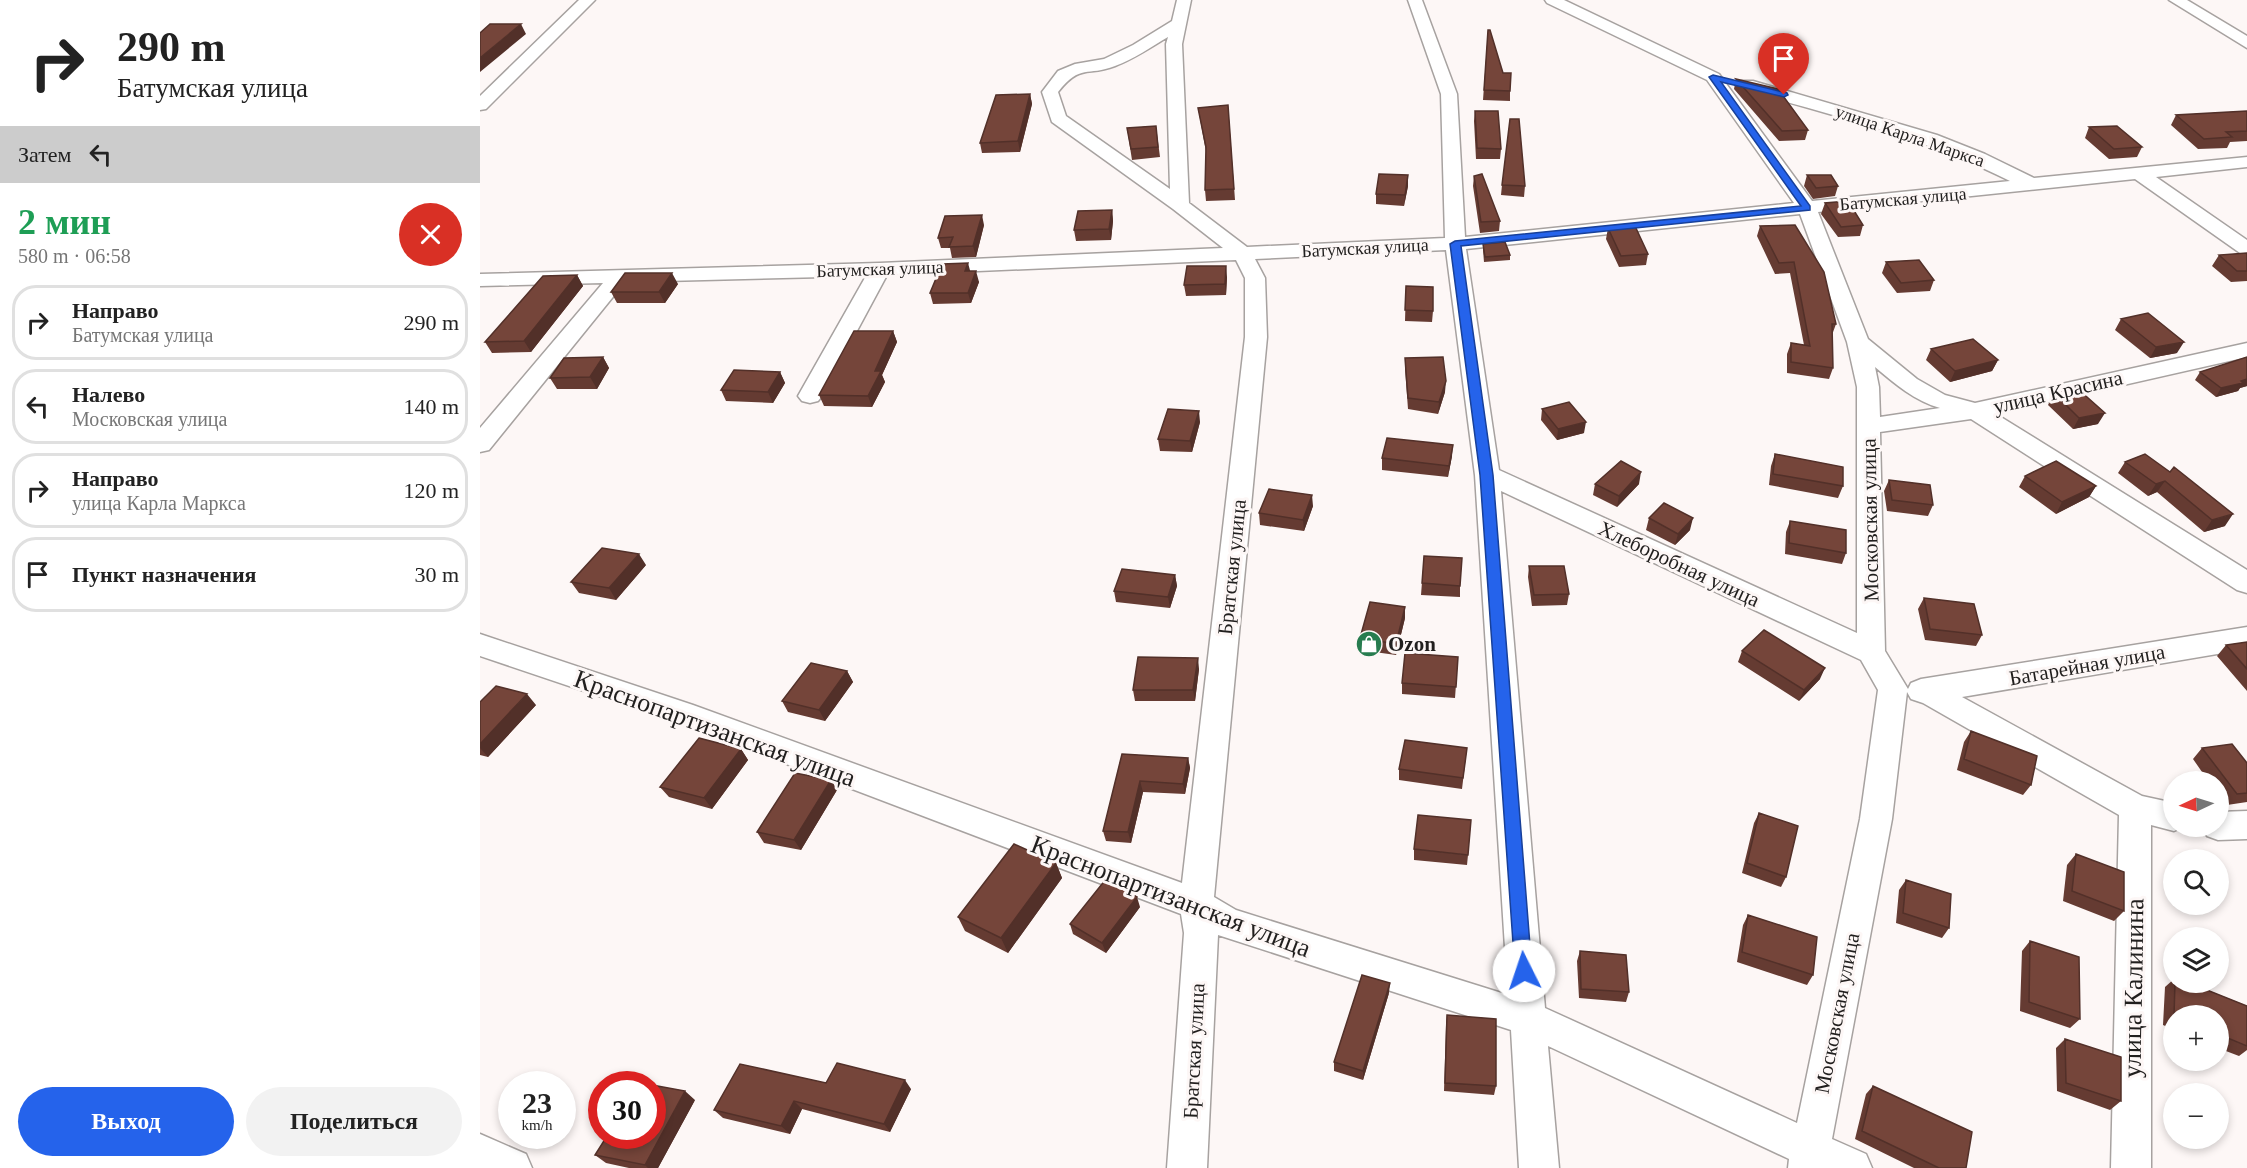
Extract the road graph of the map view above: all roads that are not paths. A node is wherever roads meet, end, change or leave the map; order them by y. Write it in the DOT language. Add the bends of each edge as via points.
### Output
graph roads {
  1 [pos="588,0"];
  2 [pos="1415,0"];
  3 [pos="1552,0"];
  4 [pos="2176,0"];
  5 [pos="1182,12"];
  6 [pos="2247,42"];
  7 [pos="1713,77"];
  8 [pos="480,105"];
  9 [pos="2247,162"];
  10 [pos="2138,173"];
  11 [pos="2033,185"];
  12 [pos="1180,205"];
  13 [pos="1807,208"];
  14 [pos="1455,244"];
  15 [pos="2247,249"];
  16 [pos="1243,254"];
  17 [pos="880,269"];
  18 [pos="618,278"];
  19 [pos="480,280"];
  20 [pos="1858,342"];
  21 [pos="2247,351"];
  22 [pos="810,396"];
  23 [pos="1975,411"];
  24 [pos="1868,426"];
  25 [pos="480,444"];
  26 [pos="1486,475"];
  27 [pos="2247,584"];
  28 [pos="2247,638"];
  29 [pos="480,645"];
  30 [pos="1871,652"];
  31 [pos="1893,689"];
  32 [pos="1927,692"];
  33 [pos="2134,808"];
  34 [pos="2163,815"];
  35 [pos="2247,825"];
  36 [pos="2229,826"];
  37 [pos="1196,904"];
  38 [pos="1527,1018"];
  39 [pos="480,1153"];
  40 [pos="1808,1159"];
  41 [pos="512,1168"];
  42 [pos="1187,1168"];
  43 [pos="1539,1168"];
  44 [pos="1852,1168"];
  45 [pos="2131,1168"];
  1 -- 8 [label="street"];
  2 -- 14 [label="street" via="1449,94"];
  3 -- 7 [label="street, Московская улица"];
  4 -- 6 [label="street"];
  5 -- 12 [label="street" via="1174,44"];
  5 -- 12 [label="street, Братская улица" via="1139,48 1108,63 1064,74 1050,92 1058,118"];
  7 -- 11 [label="street, улица Карла Маркса" via="1931,139"];
  7 -- 13 [label="street, Московская улица"];
  9 -- 10 [label="street, Батумская улица"];
  10 -- 11 [label="street, Батумская улица"];
  10 -- 15 [label="street"];
  11 -- 13 [label="street, Батумская улица"];
  12 -- 16 [label="street, Братская улица"];
  13 -- 14 [label="street, Батумская улица"];
  13 -- 20 [label="street, Московская улица"];
  14 -- 16 [label="street, Батумская улица"];
  14 -- 26 [label="street"];
  16 -- 17 [label="street, Батумская улица"];
  16 -- 37 [label="street, Братская улица" via="1255,278 1256,337"];
  17 -- 18 [label="street, Батумская улица"];
  17 -- 22 [label="street"];
  18 -- 19 [label="street, Батумская улица"];
  18 -- 25 [label="street"];
  20 -- 23 [label="street" via="1908,384 1937,400"];
  20 -- 24 [label="street, Московская улица" via="1868,387"];
  21 -- 23 [label="street, улица Красина"];
  23 -- 24 [label="street, улица Красина"];
  23 -- 27 [label="street"];
  24 -- 30 [label="street, Московская улица"];
  26 -- 30 [label="street, Хлеборобная улица"];
  26 -- 38 [label="street"];
  28 -- 32 [label="street, Батарейная улица"];
  29 -- 37 [label="street, Краснопартизанская улица" via="683,713"];
  30 -- 31 [label="street, Московская улица"];
  31 -- 32 [label="street"];
  31 -- 40 [label="street, Московская улица" via="1876,819"];
  32 -- 33 [label="street"];
  33 -- 34 [label="street"];
  33 -- 45 [label="street, улица Калинина"];
  35 -- 36 [label="street"];
  37 -- 38 [label="street, Краснопартизанская улица" via="1227,923"];
  37 -- 42 [label="street, Братская улица" via="1201,933"];
  38 -- 40 [label="street, Краснопартизанская улица"];
  38 -- 43 [label="street"];
  39 -- 41 [label="street"];
  40 -- 44 [label="street, Краснопартизанская улица"];
}
